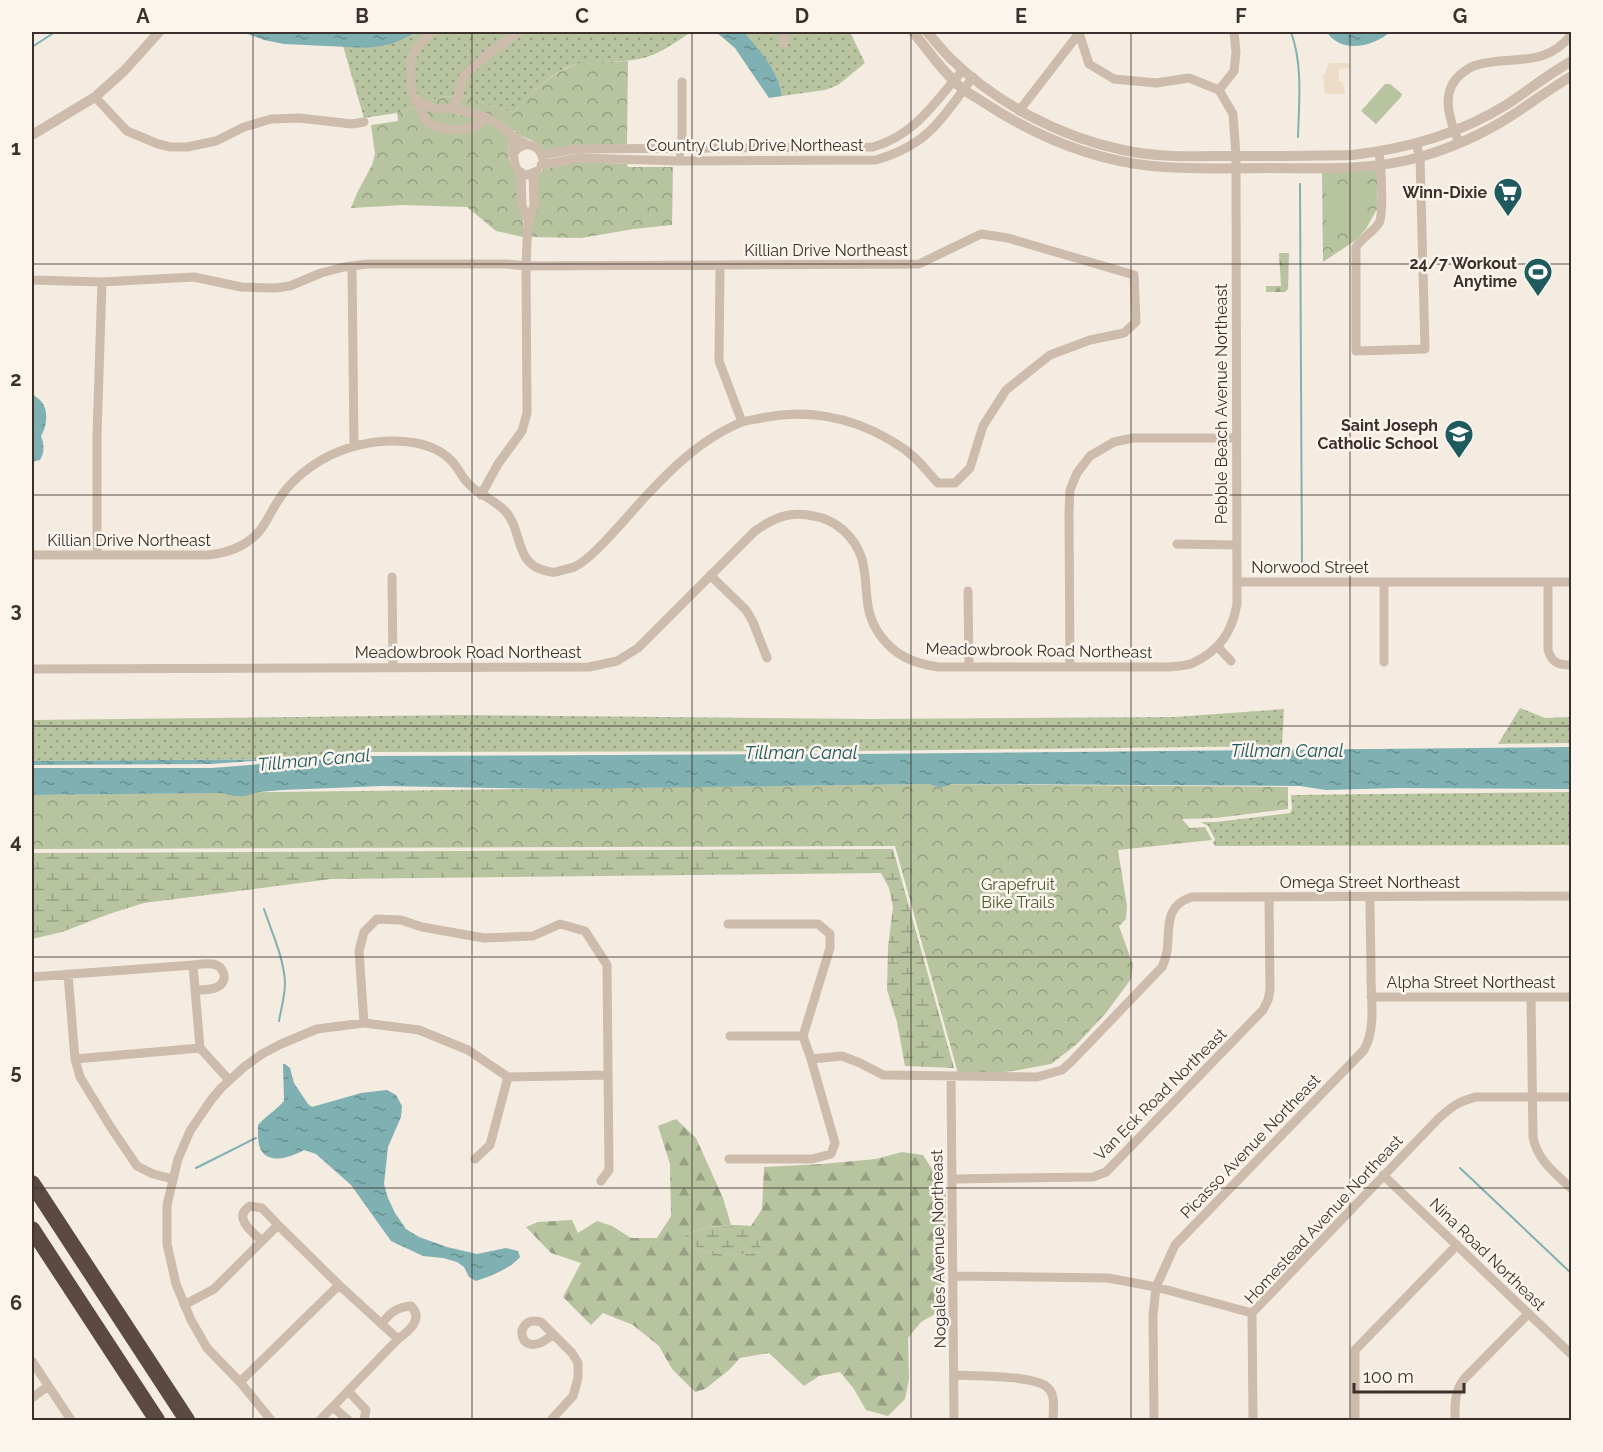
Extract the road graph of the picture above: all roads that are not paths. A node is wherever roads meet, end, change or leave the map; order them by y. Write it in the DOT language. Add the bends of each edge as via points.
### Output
graph roads {
  1 [pos="159,32"];
  2 [pos="432,32"];
  3 [pos="519,32"];
  4 [pos="784,32"];
  5 [pos="914,32"];
  6 [pos="927,32"];
  7 [pos="1080,32"];
  8 [pos="1234,32"];
  9 [pos="1572,34"];
  10 [pos="783,43"];
  11 [pos="1572,61"];
  12 [pos="963,70"];
  13 [pos="1572,76"];
  14 [pos="973,77"];
  15 [pos="954,80"];
  16 [pos="682,82"];
  17 [pos="964,89"];
  18 [pos="1219,90"];
  19 [pos="96,97"];
  20 [pos="415,99"];
  21 [pos="454,109"];
  22 [pos="1018,111"];
  23 [pos="486,117"];
  24 [pos="364,122"];
  25 [pos="1454,131"];
  26 [pos="32,135"];
  27 [pos="512,136"];
  28 [pos="1459,143"];
  29 [pos="526,144"];
  30 [pos="1416,144"];
  31 [pos="680,148"];
  32 [pos="1379,152"];
  33 [pos="514,153"];
  34 [pos="542,155"];
  35 [pos="1236,156"];
  36 [pos="1420,157"];
  37 [pos="680,161"];
  38 [pos="541,165"];
  39 [pos="1381,166"];
  40 [pos="1236,168"];
  41 [pos="521,172"];
  42 [pos="533,173"];
  43 [pos="528,220"];
  44 [pos="720,265"];
  45 [pos="352,266"];
  46 [pos="526,266"];
  47 [pos="32,280"];
  48 [pos="102,282"];
  49 [pos="742,422"];
  50 [pos="1237,438"];
  51 [pos="354,446"];
  52 [pos="481,495"];
  53 [pos="1177,544"];
  54 [pos="1237,544"];
  55 [pos="32,555"];
  56 [pos="97,555"];
  57 [pos="710,575"];
  58 [pos="392,577"];
  59 [pos="1237,582"];
  60 [pos="1384,582"];
  61 [pos="1548,582"];
  62 [pos="1572,582"];
  63 [pos="968,591"];
  64 [pos="1218,647"];
  65 [pos="767,658"];
  66 [pos="1231,661"];
  67 [pos="1384,662"];
  68 [pos="1572,665"];
  69 [pos="969,667"];
  70 [pos="1070,667"];
  71 [pos="393,668"];
  72 [pos="32,669"];
  73 [pos="1572,896"];
  74 [pos="1269,897"];
  75 [pos="1370,897"];
  76 [pos="728,924"];
  77 [pos="193,965"];
  78 [pos="68,974"];
  79 [pos="32,977"];
  80 [pos="195,990"];
  81 [pos="1371,997"];
  82 [pos="1531,997"];
  83 [pos="1572,997"];
  84 [pos="364,1023"];
  85 [pos="730,1036"];
  86 [pos="803,1036"];
  87 [pos="200,1048"];
  88 [pos="75,1059"];
  89 [pos="811,1059"];
  90 [pos="608,1075"];
  91 [pos="508,1077"];
  92 [pos="951,1077"];
  93 [pos="229,1080"];
  94 [pos="1532,1097"];
  95 [pos="1572,1097"];
  96 [pos="475,1158"];
  97 [pos="729,1159"];
  98 [pos="1383,1175"];
  99 [pos="173,1179"];
  100 [pos="952,1179"];
  101 [pos="601,1181"];
  102 [pos="32,1183"];
  103 [pos="1572,1188"];
  104 [pos="278,1225"];
  105 [pos="32,1229"];
  106 [pos="262,1241"];
  107 [pos="1456,1245"];
  108 [pos="952,1276"];
  109 [pos="339,1285"];
  110 [pos="1156,1287"];
  111 [pos="184,1305"];
  112 [pos="1252,1313"];
  113 [pos="1528,1314"];
  114 [pos="382,1324"];
  115 [pos="553,1334"];
  116 [pos="398,1339"];
  117 [pos="1572,1355"];
  118 [pos="32,1361"];
  119 [pos="954,1375"];
  120 [pos="240,1382"];
  121 [pos="48,1386"];
  122 [pos="348,1391"];
  123 [pos="32,1398"];
  124 [pos="333,1407"];
  125 [pos="71,1420"];
  126 [pos="157,1420"];
  127 [pos="187,1420"];
  128 [pos="271,1420"];
  129 [pos="320,1420"];
  130 [pos="348,1420"];
  131 [pos="364,1420"];
  132 [pos="551,1420"];
  133 [pos="954,1420"];
  134 [pos="1053,1420"];
  135 [pos="1154,1420"];
  136 [pos="1253,1420"];
  137 [pos="1355,1420"];
  138 [pos="1455,1420"];
  1 -- 19 [label="street"];
  2 -- 20 [label="street" via="417,47 410,62"];
  3 -- 21 [label="street" via="464,75"];
  4 -- 10 [label="street"];
  5 -- 15 [label="street"];
  6 -- 12 [label="street"];
  7 -- 18 [label="street" via="1089,63 1114,80 1156,83 1189,78"];
  7 -- 22 [label="street"];
  8 -- 18 [label="street" via="1234,72"];
  9 -- 25 [label="street" via="1548,53 1479,64 1459,75 1449,92 1449,116"];
  11 -- 25 [label="street" via="1506,105"];
  12 -- 14 [label="street"];
  12 -- 15 [label="street, Country Club Drive Northeast"];
  13 -- 28 [label="street" via="1509,117"];
  14 -- 17 [label="street, Country Club Drive Northeast"];
  14 -- 22 [label="street"];
  15 -- 17 [label="street"];
  15 -- 31 [label="street, Country Club Drive Northeast" via="915,125 873,147"];
  16 -- 31 [label="street"];
  17 -- 37 [label="street, Country Club Drive Northeast" via="932,129 909,147 876,160"];
  17 -- 40 [label="street" via="1035,132 1092,154 1153,166"];
  18 -- 35 [label="street, Pebble Beach Avenue Northeast" via="1233,114"];
  19 -- 24 [label="street" via="127,131 171,147 216,141 271,119"];
  19 -- 26 [label="street"];
  20 -- 21 [label="street" via="434,108"];
  20 -- 23 [label="street" via="428,124 441,128 471,128"];
  21 -- 23 [label="street"];
  22 -- 35 [label="street" via="1068,134 1124,151"];
  23 -- 27 [label="street"];
  25 -- 28 [label="street"];
  25 -- 30 [label="street"];
  27 -- 29 [label="street"];
  27 -- 33 [label="street"];
  28 -- 36 [label="street"];
  29 -- 33 [label="street"];
  29 -- 34 [label="street" via="535,146"];
  30 -- 32 [label="street"];
  30 -- 36 [label="street"];
  31 -- 34 [label="street, Country Club Drive Northeast" via="576,149"];
  31 -- 37 [label="street"];
  32 -- 35 [label="street"];
  32 -- 39 [label="street"];
  33 -- 41 [label="street" via="513,163"];
  34 -- 38 [label="street"];
  35 -- 40 [label="street, Pebble Beach Avenue Northeast"];
  36 -- 39 [label="street"];
  36 -- 39 [label="street" via="1425,349 1356,351 1356,247 1380,222"];
  37 -- 38 [label="street, Country Club Drive Northeast" via="579,158"];
  38 -- 42 [label="street"];
  39 -- 40 [label="street"];
  40 -- 50 [label="street, Pebble Beach Avenue Northeast"];
  41 -- 42 [label="street"];
  41 -- 43 [label="street" via="522,206"];
  42 -- 43 [label="street" via="534,206"];
  43 -- 46 [label="street"];
  44 -- 46 [label="street, Killian Drive Northeast"];
  44 -- 49 [label="street" via="719,361"];
  44 -- 49 [label="street, Killian Drive Northeast" via="919,264 981,234 1008,238 1134,275 1136,322 1124,333 1089,340 1050,355 1006,390 983,426 970,468 955,483 938,483 909,452 872,429 828,416 794,413"];
  45 -- 46 [label="street, Killian Drive Northeast"];
  45 -- 48 [label="street, Killian Drive Northeast" via="275,288 241,287 194,278"];
  45 -- 51 [label="street"];
  46 -- 52 [label="street" via="527,413 522,431"];
  47 -- 48 [label="street, Killian Drive Northeast"];
  48 -- 56 [label="street"];
  49 -- 52 [label="street, Killian Drive Northeast" via="689,453 595,551 576,566 553,573 527,561 512,519"];
  50 -- 54 [label="street, Pebble Beach Avenue Northeast"];
  50 -- 70 [label="street" via="1133,438 1114,442 1090,456 1077,473 1070,490 1069,513"];
  51 -- 52 [label="street, Killian Drive Northeast" via="387,441 428,446 454,463 465,481"];
  51 -- 56 [label="street, Killian Drive Northeast" via="324,458 302,473 259,531 241,547 208,555"];
  53 -- 54 [label="street"];
  54 -- 59 [label="street, Pebble Beach Avenue Northeast"];
  55 -- 56 [label="street, Killian Drive Northeast"];
  57 -- 65 [label="street" via="746,609"];
  57 -- 69 [label="street, Meadowbrook Road Northeast" via="768,521 801,513 819,517 836,525 858,548 871,617 890,647 919,664"];
  57 -- 71 [label="street, Meadowbrook Road Northeast" via="638,648 617,661 589,667"];
  58 -- 71 [label="street"];
  59 -- 60 [label="street, Norwood Street"];
  59 -- 64 [label="street, Pebble Beach Avenue Northeast" via="1234,619"];
  60 -- 61 [label="street, Norwood Street"];
  60 -- 67 [label="street"];
  61 -- 62 [label="street, Norwood Street"];
  61 -- 68 [label="street" via="1550,657 1555,663"];
  63 -- 69 [label="street"];
  64 -- 66 [label="street"];
  64 -- 70 [label="street, Meadowbrook Road Northeast" via="1192,663 1170,667"];
  69 -- 70 [label="street, Meadowbrook Road Northeast"];
  71 -- 72 [label="street, Meadowbrook Road Northeast"];
  73 -- 75 [label="street, Omega Street Northeast"];
  74 -- 75 [label="street, Omega Street Northeast"];
  74 -- 92 [label="street, Omega Street Northeast" via="1184,899 1170,918 1168,951 1162,967 1062,1070 1037,1077"];
  74 -- 100 [label="street, Van Eck Road Northeast" via="1270,990 1263,1010 1106,1172 1093,1177"];
  75 -- 81 [label="street, Picasso Avenue Northeast"];
  76 -- 86 [label="street" via="818,924 830,934 830,948"];
  77 -- 78 [label="street"];
  77 -- 80 [label="street"];
  77 -- 80 [label="street" via="215,965 224,976 216,987"];
  78 -- 79 [label="street"];
  78 -- 88 [label="street"];
  80 -- 87 [label="street"];
  81 -- 82 [label="street, Alpha Street Northeast"];
  81 -- 110 [label="street, Picasso Avenue Northeast" via="1371,1035 1365,1050 1175,1245"];
  82 -- 83 [label="street, Alpha Street Northeast"];
  82 -- 94 [label="street"];
  84 -- 90 [label="street" via="359,951 364,932 377,919 401,920 484,938 533,936 560,924 585,931 607,965"];
  84 -- 91 [label="street" via="418,1030 468,1050"];
  84 -- 93 [label="street" via="317,1029 290,1040 262,1054"];
  85 -- 86 [label="street"];
  86 -- 89 [label="street"];
  87 -- 88 [label="street"];
  87 -- 93 [label="street"];
  88 -- 99 [label="street" via="80,1077 137,1166"];
  89 -- 92 [label="street" via="842,1056 883,1075"];
  89 -- 97 [label="street" via="835,1143 831,1154 812,1159"];
  90 -- 91 [label="street"];
  90 -- 101 [label="street" via="609,1170"];
  91 -- 96 [label="street" via="490,1145"];
  92 -- 100 [label="street, Nogales Avenue Northeast"];
  93 -- 99 [label="street" via="190,1131"];
  94 -- 95 [label="street, Homestead Avenue Northeast"];
  94 -- 98 [label="street, Homestead Avenue Northeast" via="1476,1097 1455,1104"];
  94 -- 103 [label="street" via="1534,1148"];
  98 -- 107 [label="street, Nina Road Northeast"];
  98 -- 112 [label="street, Homestead Avenue Northeast"];
  99 -- 111 [label="street" via="167,1205 167,1244"];
  100 -- 108 [label="street, Nogales Avenue Northeast"];
  102 -- 127 [label="highway"];
  104 -- 106 [label="street"];
  104 -- 106 [label="street" via="262,1208 245,1209 244,1223"];
  104 -- 109 [label="street"];
  105 -- 126 [label="highway"];
  106 -- 111 [label="street" via="214,1289"];
  107 -- 113 [label="street, Nina Road Northeast"];
  107 -- 137 [label="street" via="1354,1350"];
  108 -- 110 [label="street" via="1108,1278"];
  108 -- 119 [label="street, Nogales Avenue Northeast"];
  109 -- 114 [label="street"];
  109 -- 120 [label="street"];
  110 -- 112 [label="street"];
  110 -- 135 [label="street, Picasso Avenue Northeast"];
  111 -- 120 [label="street" via="207,1348"];
  112 -- 136 [label="street, Homestead Avenue Northeast"];
  113 -- 117 [label="street, Nina Road Northeast"];
  113 -- 138 [label="street" via="1457,1389"];
  114 -- 116 [label="street"];
  114 -- 116 [label="street" via="393,1311 411,1306 416,1319"];
  115 -- 132 [label="street" via="572,1353 578,1364 578,1378 573,1396"];
  116 -- 122 [label="street"];
  118 -- 121 [label="street"];
  119 -- 133 [label="street, Nogales Avenue Northeast"];
  119 -- 134 [label="street" via="1031,1380 1048,1388 1053,1396"];
  120 -- 128 [label="street"];
  121 -- 123 [label="street"];
  121 -- 125 [label="street"];
  122 -- 124 [label="street"];
  122 -- 131 [label="street" via="366,1410"];
  124 -- 129 [label="street"];
  124 -- 130 [label="street"];
}
